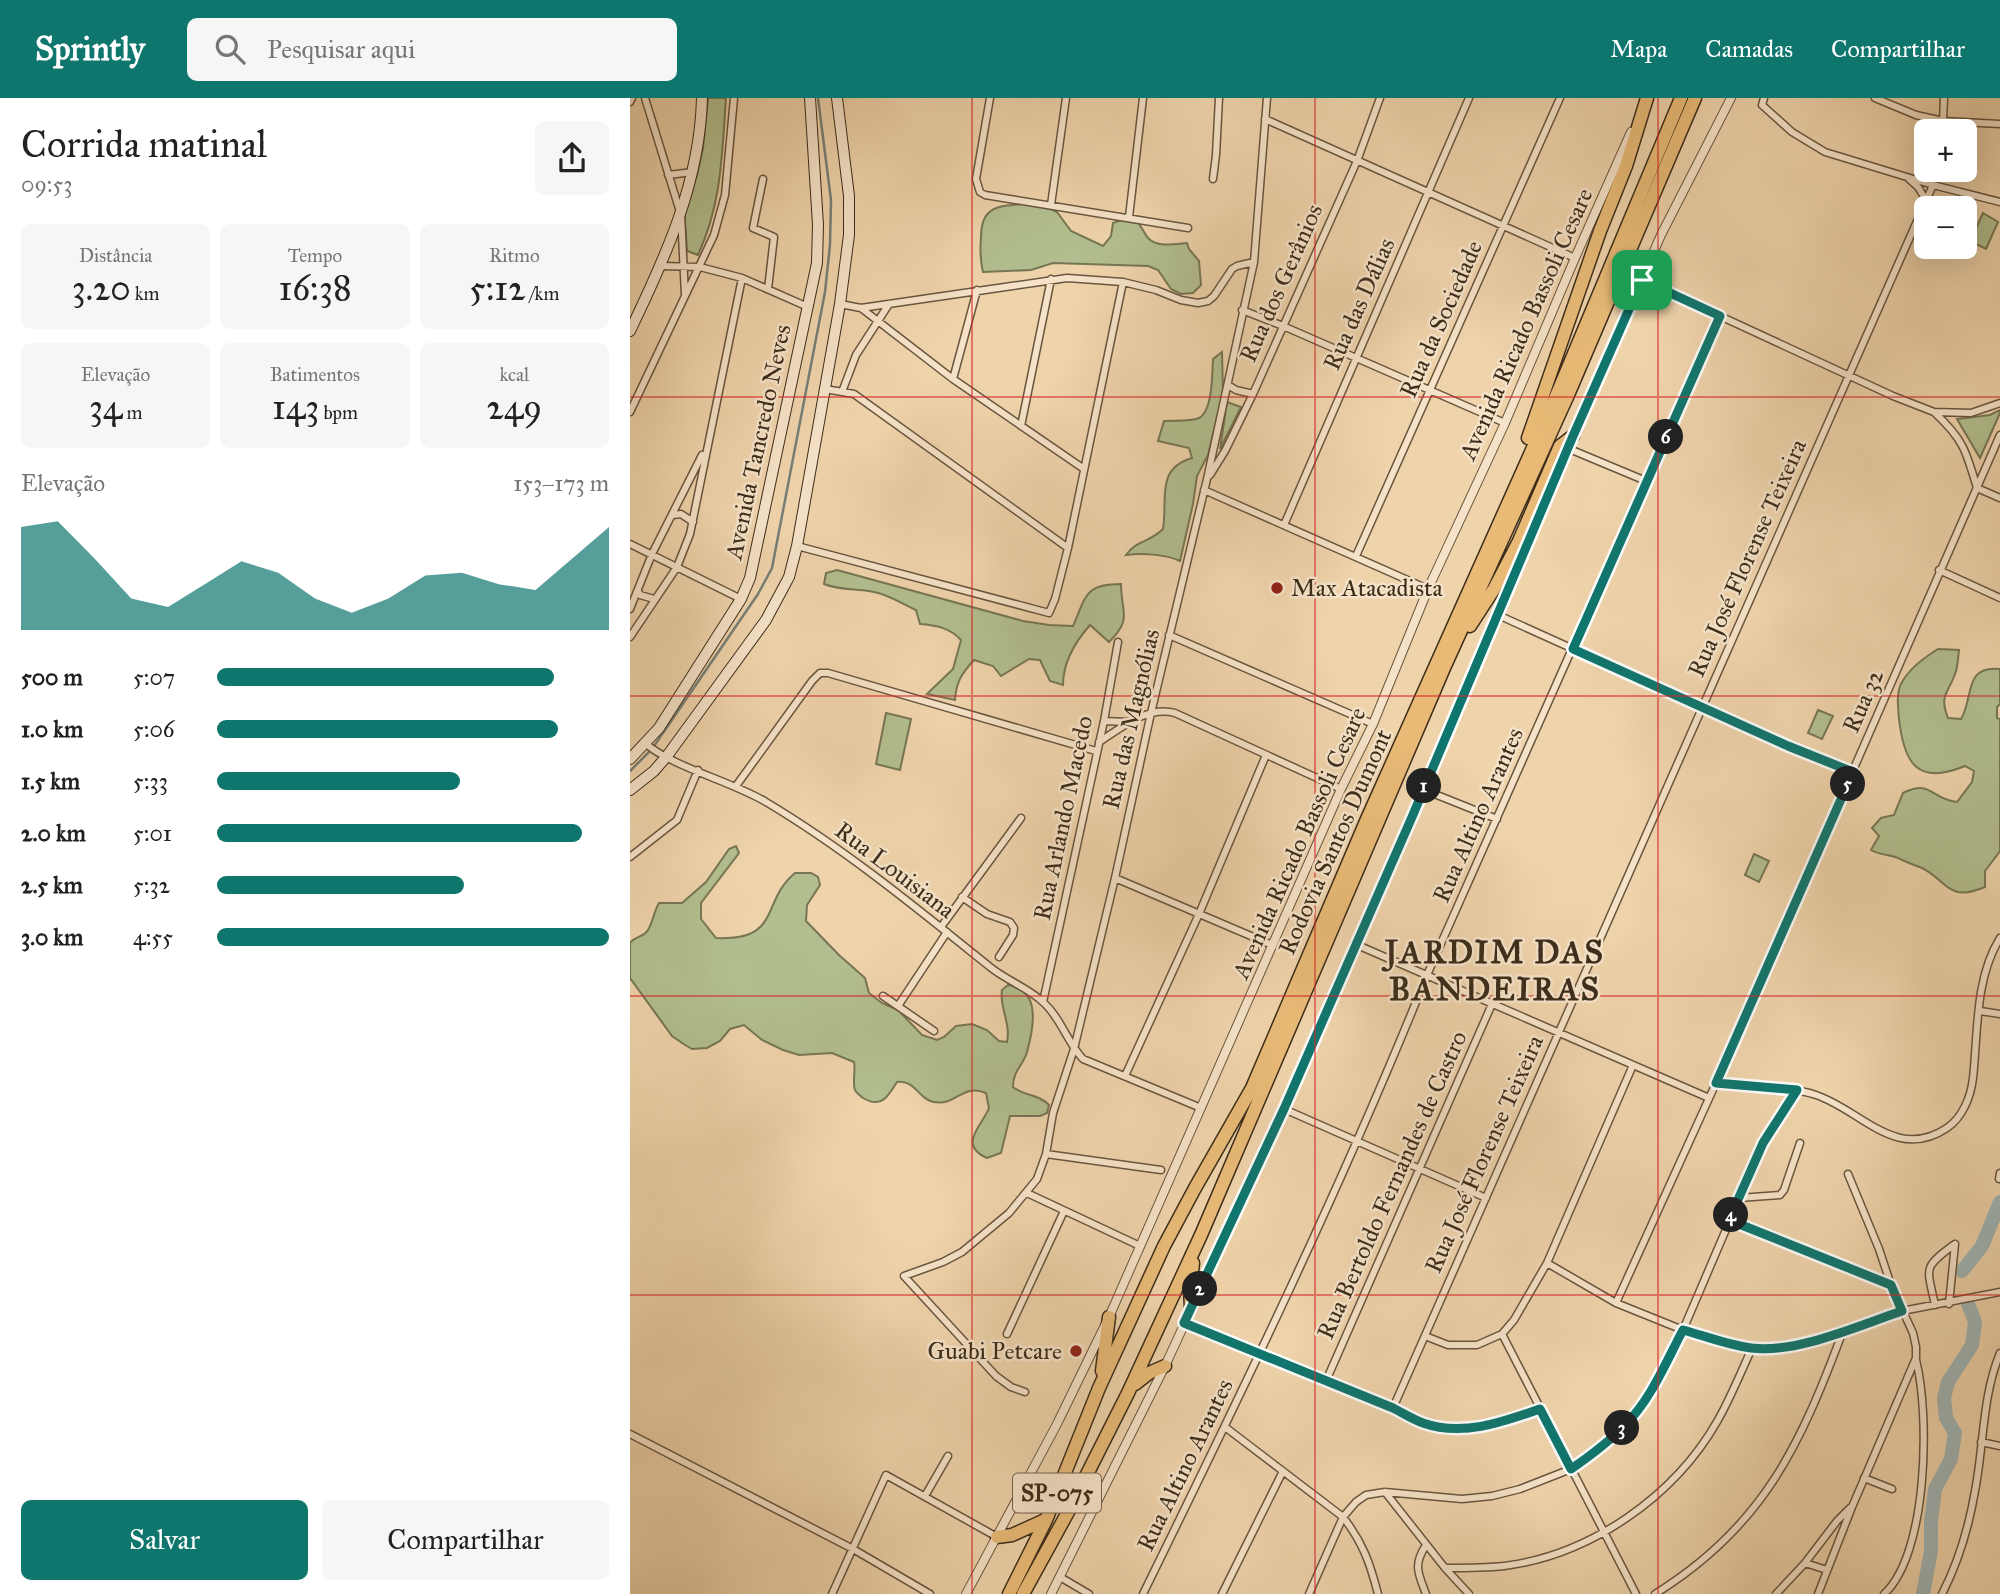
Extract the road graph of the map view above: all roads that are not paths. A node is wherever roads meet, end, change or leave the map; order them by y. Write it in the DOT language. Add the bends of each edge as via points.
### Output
graph roads {
  1 [pos="645,98"];
  2 [pos="702,98"];
  3 [pos="734,98"];
  4 [pos="810,98"];
  5 [pos="837,98"];
  6 [pos="990,98"];
  7 [pos="1066,98"];
  8 [pos="1143,98"];
  9 [pos="1219,98"];
  10 [pos="1267,98"];
  11 [pos="1380,98"];
  12 [pos="1469,98"];
  13 [pos="1560,98"];
  14 [pos="1647,98"];
  15 [pos="1681,98"];
  16 [pos="1695,98"];
  17 [pos="1731,98"];
  18 [pos="1755,98"];
  19 [pos="1875,98"];
  20 [pos="1944,98"];
  21 [pos="1763,101"];
  22 [pos="1265,119"];
  23 [pos="1934,119"];
  24 [pos="1943,119"];
  25 [pos="1977,123"];
  26 [pos="2000,124"];
  27 [pos="1357,161"];
  28 [pos="694,172"];
  29 [pos="668,175"];
  30 [pos="1905,176"];
  31 [pos="763,179"];
  32 [pos="1213,179"];
  33 [pos="1933,184"];
  34 [pos="1429,193"];
  35 [pos="1924,196"];
  36 [pos="1928,196"];
  37 [pos="2000,202"];
  38 [pos="1051,205"];
  39 [pos="681,215"];
  40 [pos="1129,217"];
  41 [pos="1503,225"];
  42 [pos="1188,228"];
  43 [pos="1914,229"];
  44 [pos="1575,258"];
  45 [pos="1254,262"];
  46 [pos="661,266"];
  47 [pos="685,267"];
  48 [pos="700,267"];
  49 [pos="742,278"];
  50 [pos="1051,279"];
  51 [pos="1642,280"];
  52 [pos="1123,282"];
  53 [pos="768,289"];
  54 [pos="977,290"];
  55 [pos="685,297"];
  56 [pos="889,303"];
  57 [pos="840,304"];
  58 [pos="808,307"];
  59 [pos="860,308"];
  60 [pos="1242,310"];
  61 [pos="1720,316"];
  62 [pos="877,321"];
  63 [pos="1283,326"];
  64 [pos="630,331"];
  65 [pos="1356,358"];
  66 [pos="1849,374"];
  67 [pos="953,379"];
  68 [pos="1228,385"];
  69 [pos="825,389"];
  70 [pos="1431,390"];
  71 [pos="842,392"];
  72 [pos="1253,394"];
  73 [pos="2000,403"];
  74 [pos="630,412"];
  75 [pos="1934,412"];
  76 [pos="1506,423"];
  77 [pos="1021,426"];
  78 [pos="2000,435"];
  79 [pos="1570,442"];
  80 [pos="706,447"];
  81 [pos="1522,468"];
  82 [pos="1084,469"];
  83 [pos="1207,480"];
  84 [pos="1646,481"];
  85 [pos="1977,488"];
  86 [pos="1204,490"];
  87 [pos="2000,498"];
  88 [pos="673,515"];
  89 [pos="693,522"];
  90 [pos="1284,525"];
  91 [pos="630,544"];
  92 [pos="797,546"];
  93 [pos="1068,548"];
  94 [pos="652,554"];
  95 [pos="1356,556"];
  96 [pos="677,567"];
  97 [pos="1939,570"];
  98 [pos="1428,589"];
  99 [pos="638,591"];
  100 [pos="2000,598"];
  101 [pos="654,599"];
  102 [pos="741,599"];
  103 [pos="630,608"];
  104 [pos="1498,615"];
  105 [pos="1169,635"];
  106 [pos="630,636"];
  107 [pos="1118,642"];
  108 [pos="1573,649"];
  109 [pos="1444,668"];
  110 [pos="1701,707"];
  111 [pos="1151,713"];
  112 [pos="1104,721"];
  113 [pos="1130,723"];
  114 [pos="1373,724"];
  115 [pos="1098,743"];
  116 [pos="648,746"];
  117 [pos="1096,751"];
  118 [pos="663,755"];
  119 [pos="1265,755"];
  120 [pos="630,759"];
  121 [pos="698,770"];
  122 [pos="1853,772"];
  123 [pos="736,786"];
  124 [pos="1341,789"];
  125 [pos="1422,789"];
  126 [pos="630,790"];
  127 [pos="1021,818"];
  128 [pos="1497,819"];
  129 [pos="630,857"];
  130 [pos="1115,878"];
  131 [pos="962,897"];
  132 [pos="1199,914"];
  133 [pos="941,927"];
  134 [pos="947,932"];
  135 [pos="2000,938"];
  136 [pos="1355,944"];
  137 [pos="1272,945"];
  138 [pos="999,957"];
  139 [pos="1427,975"];
  140 [pos="883,996"];
  141 [pos="1043,1002"];
  142 [pos="1492,1004"];
  143 [pos="898,1006"];
  144 [pos="1980,1011"];
  145 [pos="2000,1014"];
  146 [pos="934,1031"];
  147 [pos="1559,1032"];
  148 [pos="1073,1049"];
  149 [pos="1633,1065"];
  150 [pos="1125,1076"];
  151 [pos="1716,1083"];
  152 [pos="1797,1090"];
  153 [pos="1709,1098"];
  154 [pos="1201,1108"];
  155 [pos="1284,1109"];
  156 [pos="1357,1142"];
  157 [pos="1800,1143"];
  158 [pos="1046,1154"];
  159 [pos="1421,1169"];
  160 [pos="1161,1170"];
  161 [pos="2000,1173"];
  162 [pos="1849,1174"];
  163 [pos="1999,1179"];
  164 [pos="1027,1193"];
  165 [pos="1486,1198"];
  166 [pos="1739,1198"];
  167 [pos="1065,1211"];
  168 [pos="1729,1220"];
  169 [pos="1200,1235"];
  170 [pos="1140,1246"];
  171 [pos="1547,1263"];
  172 [pos="1891,1285"];
  173 [pos="2000,1292"];
  174 [pos="1616,1303"];
  175 [pos="1949,1304"];
  176 [pos="1935,1305"];
  177 [pos="1191,1307"];
  178 [pos="1902,1311"];
  179 [pos="1109,1317"];
  180 [pos="1184,1323"];
  181 [pos="1683,1330"];
  182 [pos="1843,1331"];
  183 [pos="1007,1334"];
  184 [pos="1502,1334"];
  185 [pos="1425,1336"];
  186 [pos="1752,1348"];
  187 [pos="1260,1353"];
  188 [pos="2000,1353"];
  189 [pos="1916,1358"];
  190 [pos="1165,1366"];
  191 [pos="1326,1381"];
  192 [pos="1099,1388"];
  193 [pos="1024,1392"];
  194 [pos="1128,1393"];
  195 [pos="1393,1408"];
  196 [pos="1540,1409"];
  197 [pos="1225,1427"];
  198 [pos="630,1434"];
  199 [pos="1981,1442"];
  200 [pos="2000,1446"];
  201 [pos="948,1456"];
  202 [pos="1571,1469"];
  203 [pos="1283,1471"];
  204 [pos="1864,1478"];
  205 [pos="1892,1489"];
  206 [pos="1385,1492"];
  207 [pos="925,1496"];
  208 [pos="1852,1507"];
  209 [pos="1343,1517"];
  210 [pos="1046,1520"];
  211 [pos="1604,1532"];
  212 [pos="997,1537"];
  213 [pos="1426,1545"];
  214 [pos="853,1549"];
  215 [pos="1805,1563"];
  216 [pos="1445,1569"];
  217 [pos="1828,1570"];
  218 [pos="1060,1577"];
  219 [pos="1887,1592"];
  220 [pos="832,1594"];
  221 [pos="930,1594"];
  222 [pos="966,1594"];
  223 [pos="1009,1594"];
  224 [pos="1023,1594"];
  225 [pos="1051,1594"];
  226 [pos="1089,1594"];
  227 [pos="1143,1594"];
  228 [pos="1222,1594"];
  229 [pos="1308,1594"];
  230 [pos="1378,1594"];
  231 [pos="1426,1594"];
  232 [pos="1469,1594"];
  233 [pos="1636,1594"];
  234 [pos="1655,1594"];
  235 [pos="1776,1594"];
  236 [pos="1818,1594"];
  237 [pos="1942,1594"];
  1 -- 29 [label="street"];
  2 -- 28 [label="main road"];
  3 -- 48 [label="street" via="725,195"];
  4 -- 58 [label="main road, Avenida Tancredo Neves" via="818,245"];
  5 -- 57 [label="main road" via="849,216"];
  6 -- 38 [label="street" via="976,186 985,195"];
  7 -- 38 [label="street"];
  8 -- 40 [label="street"];
  9 -- 32 [label="street"];
  10 -- 22 [label="street, Rua das Magnólias"];
  11 -- 27 [label="street, Rua dos Gerânios"];
  12 -- 34 [label="street, Rua das Dálias"];
  13 -- 41 [label="street, Rua da Sociedade"];
  14 -- 44 [label="street, Avenida Ricado Bassoli Cesare"];
  14 -- 81 [label="highway" via="1522,450"];
  15 -- 81 [label="highway, Rodovia Santos Dumont / SP-075"];
  16 -- 109 [label="highway, Rodovia Santos Dumont / SP-075"];
  17 -- 51 [label="street"];
  18 -- 21 [label="street"];
  19 -- 23 [label="street"];
  20 -- 24 [label="street"];
  21 -- 30 [label="street" via="1793,132 1825,152"];
  22 -- 27 [label="street"];
  22 -- 45 [label="street, Rua das Magnólias"];
  25 -- 26 [label="street"];
  27 -- 34 [label="street"];
  27 -- 63 [label="street, Rua dos Gerânios"];
  28 -- 29 [label="street"];
  28 -- 39 [label="main road"];
  29 -- 39 [label="street"];
  30 -- 33 [label="street"];
  30 -- 35 [label="street"];
  31 -- 53 [label="street" via="753,228 774,237"];
  33 -- 36 [label="street, Rua José Florense Teixeira"];
  33 -- 37 [label="street"];
  34 -- 41 [label="street"];
  34 -- 65 [label="street, Rua das Dálias"];
  38 -- 40 [label="street"];
  39 -- 46 [label="main road"];
  39 -- 47 [label="street"];
  40 -- 42 [label="street"];
  41 -- 44 [label="street"];
  41 -- 70 [label="street, Rua da Sociedade"];
  43 -- 66 [label="street, Rua José Florense Teixeira"];
  44 -- 76 [label="street, Avenida Ricado Bassoli Cesare"];
  45 -- 52 [label="street" via="1237,266 1214,296 1198,303"];
  45 -- 60 [label="street, Rua das Magnólias"];
  46 -- 47 [label="street"];
  46 -- 64 [label="main road"];
  47 -- 48 [label="street"];
  47 -- 55 [label="street"];
  48 -- 49 [label="street"];
  48 -- 55 [label="street"];
  49 -- 53 [label="street"];
  49 -- 80 [label="street"];
  50 -- 52 [label="street"];
  50 -- 54 [label="street"];
  50 -- 77 [label="street"];
  51 -- 61 [label="street"];
  51 -- 79 [label="street"];
  52 -- 82 [label="street"];
  53 -- 58 [label="street"];
  54 -- 56 [label="street"];
  54 -- 67 [label="street"];
  55 -- 74 [label="street"];
  56 -- 59 [label="street"];
  56 -- 62 [label="street"];
  57 -- 59 [label="street"];
  57 -- 69 [label="main road"];
  58 -- 102 [label="main road, Avenida Tancredo Neves" via="757,554"];
  59 -- 62 [label="street"];
  60 -- 63 [label="street"];
  60 -- 68 [label="street, Rua das Magnólias"];
  61 -- 66 [label="street"];
  61 -- 84 [label="street, Rua Altino Arantes"];
  62 -- 67 [label="street"];
  62 -- 71 [label="street" via="856,355"];
  63 -- 65 [label="street"];
  63 -- 72 [label="street, Rua dos Gerânios"];
  65 -- 70 [label="street"];
  65 -- 90 [label="street, Rua das Dálias"];
  66 -- 75 [label="street"];
  66 -- 110 [label="street, Rua José Florense Teixeira"];
  67 -- 77 [label="street"];
  68 -- 72 [label="street"];
  68 -- 83 [label="street, Rua das Magnólias"];
  69 -- 71 [label="street"];
  69 -- 92 [label="main road"];
  70 -- 76 [label="street"];
  70 -- 95 [label="street, Rua da Sociedade"];
  71 -- 93 [label="street" via="854,394"];
  72 -- 83 [label="street, Rua dos Gerânios"];
  73 -- 75 [label="street" via="1971,413"];
  75 -- 85 [label="street" via="1959,437"];
  76 -- 98 [label="street, Avenida Ricado Bassoli Cesare"];
  77 -- 82 [label="street"];
  78 -- 85 [label="street, Rua 32"];
  79 -- 84 [label="street"];
  79 -- 104 [label="street"];
  79 -- 109 [label="highway" via="1560,446 1519,541"];
  80 -- 88 [label="street"];
  80 -- 89 [label="street"];
  81 -- 192 [label="highway, Rodovia Santos Dumont / SP-075" via="1252,1088 1164,1246"];
  82 -- 93 [label="street"];
  83 -- 86 [label="street, Rua das Magnólias"];
  84 -- 108 [label="street, Rua Altino Arantes"];
  85 -- 87 [label="street"];
  85 -- 97 [label="street, Rua 32"];
  86 -- 90 [label="street"];
  86 -- 105 [label="street, Rua das Magnólias"];
  88 -- 89 [label="street" via="681,514"];
  88 -- 94 [label="street"];
  89 -- 96 [label="street"];
  90 -- 95 [label="street"];
  91 -- 94 [label="street"];
  92 -- 93 [label="street" via="1049,613"];
  92 -- 118 [label="main road" via="789,577 766,620"];
  94 -- 96 [label="street"];
  94 -- 99 [label="street"];
  95 -- 98 [label="street"];
  96 -- 101 [label="street"];
  96 -- 102 [label="street"];
  97 -- 100 [label="street"];
  97 -- 122 [label="street, Rua 32"];
  98 -- 114 [label="street, Avenida Ricado Bassoli Cesare"];
  99 -- 101 [label="street"];
  99 -- 103 [label="street"];
  101 -- 106 [label="street"];
  102 -- 116 [label="main road, Avenida Tancredo Neves"];
  104 -- 108 [label="street"];
  104 -- 125 [label="street"];
  105 -- 111 [label="street, Rua das Magnólias"];
  105 -- 114 [label="street"];
  107 -- 112 [label="street, Rua Arlando Macedo"];
  108 -- 110 [label="street"];
  108 -- 128 [label="street, Rua Altino Arantes"];
  109 -- 169 [label="highway, Rodovia Santos Dumont / SP-075"];
  110 -- 122 [label="street"];
  110 -- 147 [label="street, Rua José Florense Teixeira"];
  111 -- 113 [label="street"];
  111 -- 119 [label="street" via="1175,713"];
  111 -- 130 [label="street, Rua das Magnólias"];
  112 -- 113 [label="street"];
  112 -- 115 [label="street, Rua Arlando Macedo"];
  113 -- 115 [label="street"];
  114 -- 124 [label="street, Avenida Ricado Bassoli Cesare"];
  115 -- 117 [label="street, Rua Arlando Macedo"];
  116 -- 118 [label="street, Rua Louisiana"];
  116 -- 120 [label="main road, Avenida Tancredo Neves"];
  117 -- 123 [label="street" via="820,673"];
  117 -- 141 [label="street, Rua Arlando Macedo"];
  118 -- 121 [label="street, Rua Louisiana"];
  118 -- 126 [label="main road" via="653,771"];
  119 -- 124 [label="street"];
  119 -- 132 [label="street"];
  121 -- 123 [label="street, Rua Louisiana"];
  121 -- 129 [label="street" via="677,820"];
  122 -- 151 [label="street, Rua 32"];
  123 -- 133 [label="street, Rua Louisiana" via="827,843"];
  124 -- 137 [label="street, Avenida Ricado Bassoli Cesare"];
  125 -- 128 [label="street"];
  125 -- 136 [label="street"];
  127 -- 131 [label="street"];
  128 -- 139 [label="street, Rua Altino Arantes"];
  130 -- 132 [label="street"];
  130 -- 148 [label="street, Rua das Magnólias"];
  131 -- 133 [label="street"];
  131 -- 138 [label="street" via="1014,928"];
  132 -- 137 [label="street"];
  132 -- 150 [label="street"];
  133 -- 134 [label="street, Rua Louisiana"];
  134 -- 141 [label="street, Rua Louisiana"];
  134 -- 143 [label="street"];
  135 -- 144 [label="street" via="1987,968"];
  136 -- 139 [label="street"];
  136 -- 155 [label="street"];
  137 -- 154 [label="street, Avenida Ricado Bassoli Cesare"];
  139 -- 142 [label="street"];
  139 -- 156 [label="street, Rua Altino Arantes"];
  140 -- 143 [label="street"];
  141 -- 148 [label="street, Rua Louisiana"];
  142 -- 147 [label="street"];
  142 -- 159 [label="street, Rua Bertoldo Fernandes de Castro"];
  143 -- 146 [label="street"];
  144 -- 145 [label="street"];
  144 -- 152 [label="street" via="1972,1085 1965,1105 1950,1126 1932,1136 1886,1135 1834,1103"];
  147 -- 149 [label="street"];
  147 -- 165 [label="street, Rua José Florense Teixeira"];
  148 -- 150 [label="street" via="1083,1059"];
  148 -- 158 [label="street, Rua das Magnólias"];
  149 -- 153 [label="street"];
  149 -- 171 [label="street"];
  150 -- 154 [label="street"];
  151 -- 152 [label="street"];
  151 -- 153 [label="street, Rua 32"];
  152 -- 166 [label="street" via="1763,1143"];
  153 -- 174 [label="street, Rua 32"];
  154 -- 170 [label="street, Avenida Ricado Bassoli Cesare"];
  155 -- 156 [label="street"];
  155 -- 177 [label="street"];
  156 -- 159 [label="street"];
  156 -- 187 [label="street, Rua Altino Arantes"];
  157 -- 166 [label="street" via="1780,1195"];
  158 -- 160 [label="street"];
  158 -- 164 [label="street, Rua das Magnólias"];
  159 -- 165 [label="street"];
  159 -- 191 [label="street, Rua Bertoldo Fernandes de Castro"];
  161 -- 163 [label="street"];
  162 -- 172 [label="street"];
  164 -- 167 [label="street"];
  164 -- 193 [label="street, Rua das Magnólias" via="962,1252 904,1276 996,1376"];
  165 -- 185 [label="street, Rua José Florense Teixeira"];
  166 -- 168 [label="street"];
  167 -- 170 [label="street"];
  167 -- 183 [label="street"];
  168 -- 172 [label="street"];
  168 -- 181 [label="street"];
  169 -- 177 [label="highway"];
  169 -- 194 [label="highway, Rodovia Santos Dumont / SP-075"];
  170 -- 179 [label="street, Avenida Ricado Bassoli Cesare"];
  171 -- 174 [label="street"];
  171 -- 184 [label="street"];
  172 -- 178 [label="street"];
  173 -- 175 [label="street"];
  174 -- 181 [label="street"];
  175 -- 176 [label="street"];
  175 -- 176 [label="street" via="1955,1244 1930,1265"];
  176 -- 178 [label="street"];
  177 -- 180 [label="street"];
  178 -- 182 [label="street"];
  178 -- 189 [label="street" via="1913,1333"];
  179 -- 192 [label="highway"];
  179 -- 212 [label="street, Avenida Ricado Bassoli Cesare"];
  180 -- 187 [label="street"];
  180 -- 190 [label="street"];
  181 -- 186 [label="street"];
  181 -- 202 [label="street" via="1628,1423"];
  182 -- 186 [label="street" via="1790,1346"];
  182 -- 234 [label="street" via="1801,1433 1769,1489 1719,1548"];
  184 -- 185 [label="street" via="1462,1346"];
  184 -- 196 [label="street"];
  185 -- 195 [label="street, Rua José Florense Teixeira"];
  186 -- 211 [label="street" via="1698,1451 1649,1502"];
  187 -- 191 [label="street"];
  187 -- 197 [label="street, Rua Altino Arantes"];
  188 -- 199 [label="street"];
  189 -- 204 [label="street"];
  189 -- 219 [label="street" via="1925,1423 1919,1504 1909,1550"];
  190 -- 194 [label="highway" via="1143,1377"];
  190 -- 218 [label="street"];
  191 -- 195 [label="street"];
  192 -- 210 [label="highway, Rodovia Santos Dumont / SP-075"];
  194 -- 224 [label="highway, Rodovia Santos Dumont / SP-075"];
  195 -- 196 [label="street" via="1424,1423 1476,1428"];
  196 -- 202 [label="street"];
  197 -- 203 [label="street"];
  197 -- 227 [label="street, Rua Altino Arantes"];
  198 -- 214 [label="street"];
  199 -- 200 [label="street"];
  199 -- 237 [label="street" via="1968,1523"];
  201 -- 207 [label="street"];
  202 -- 206 [label="street" via="1493,1496 1462,1499"];
  202 -- 211 [label="street"];
  203 -- 209 [label="street"];
  203 -- 228 [label="street"];
  204 -- 205 [label="street"];
  204 -- 208 [label="street"];
  206 -- 209 [label="street" via="1366,1495"];
  206 -- 213 [label="street"];
  207 -- 212 [label="street"];
  207 -- 214 [label="street" via="886,1475"];
  208 -- 215 [label="street"];
  208 -- 217 [label="street"];
  209 -- 229 [label="street"];
  209 -- 230 [label="street" via="1367,1555"];
  210 -- 212 [label="highway"];
  210 -- 223 [label="highway, Rodovia Santos Dumont / SP-075"];
  211 -- 216 [label="street" via="1505,1566"];
  211 -- 233 [label="street"];
  212 -- 222 [label="street, Avenida Ricado Bassoli Cesare"];
  213 -- 216 [label="street"];
  213 -- 231 [label="street" via="1417,1558"];
  214 -- 220 [label="street"];
  214 -- 221 [label="street"];
  215 -- 217 [label="street"];
  215 -- 235 [label="street"];
  216 -- 232 [label="street"];
  217 -- 236 [label="street"];
  218 -- 225 [label="street"];
  218 -- 226 [label="street"];
}
